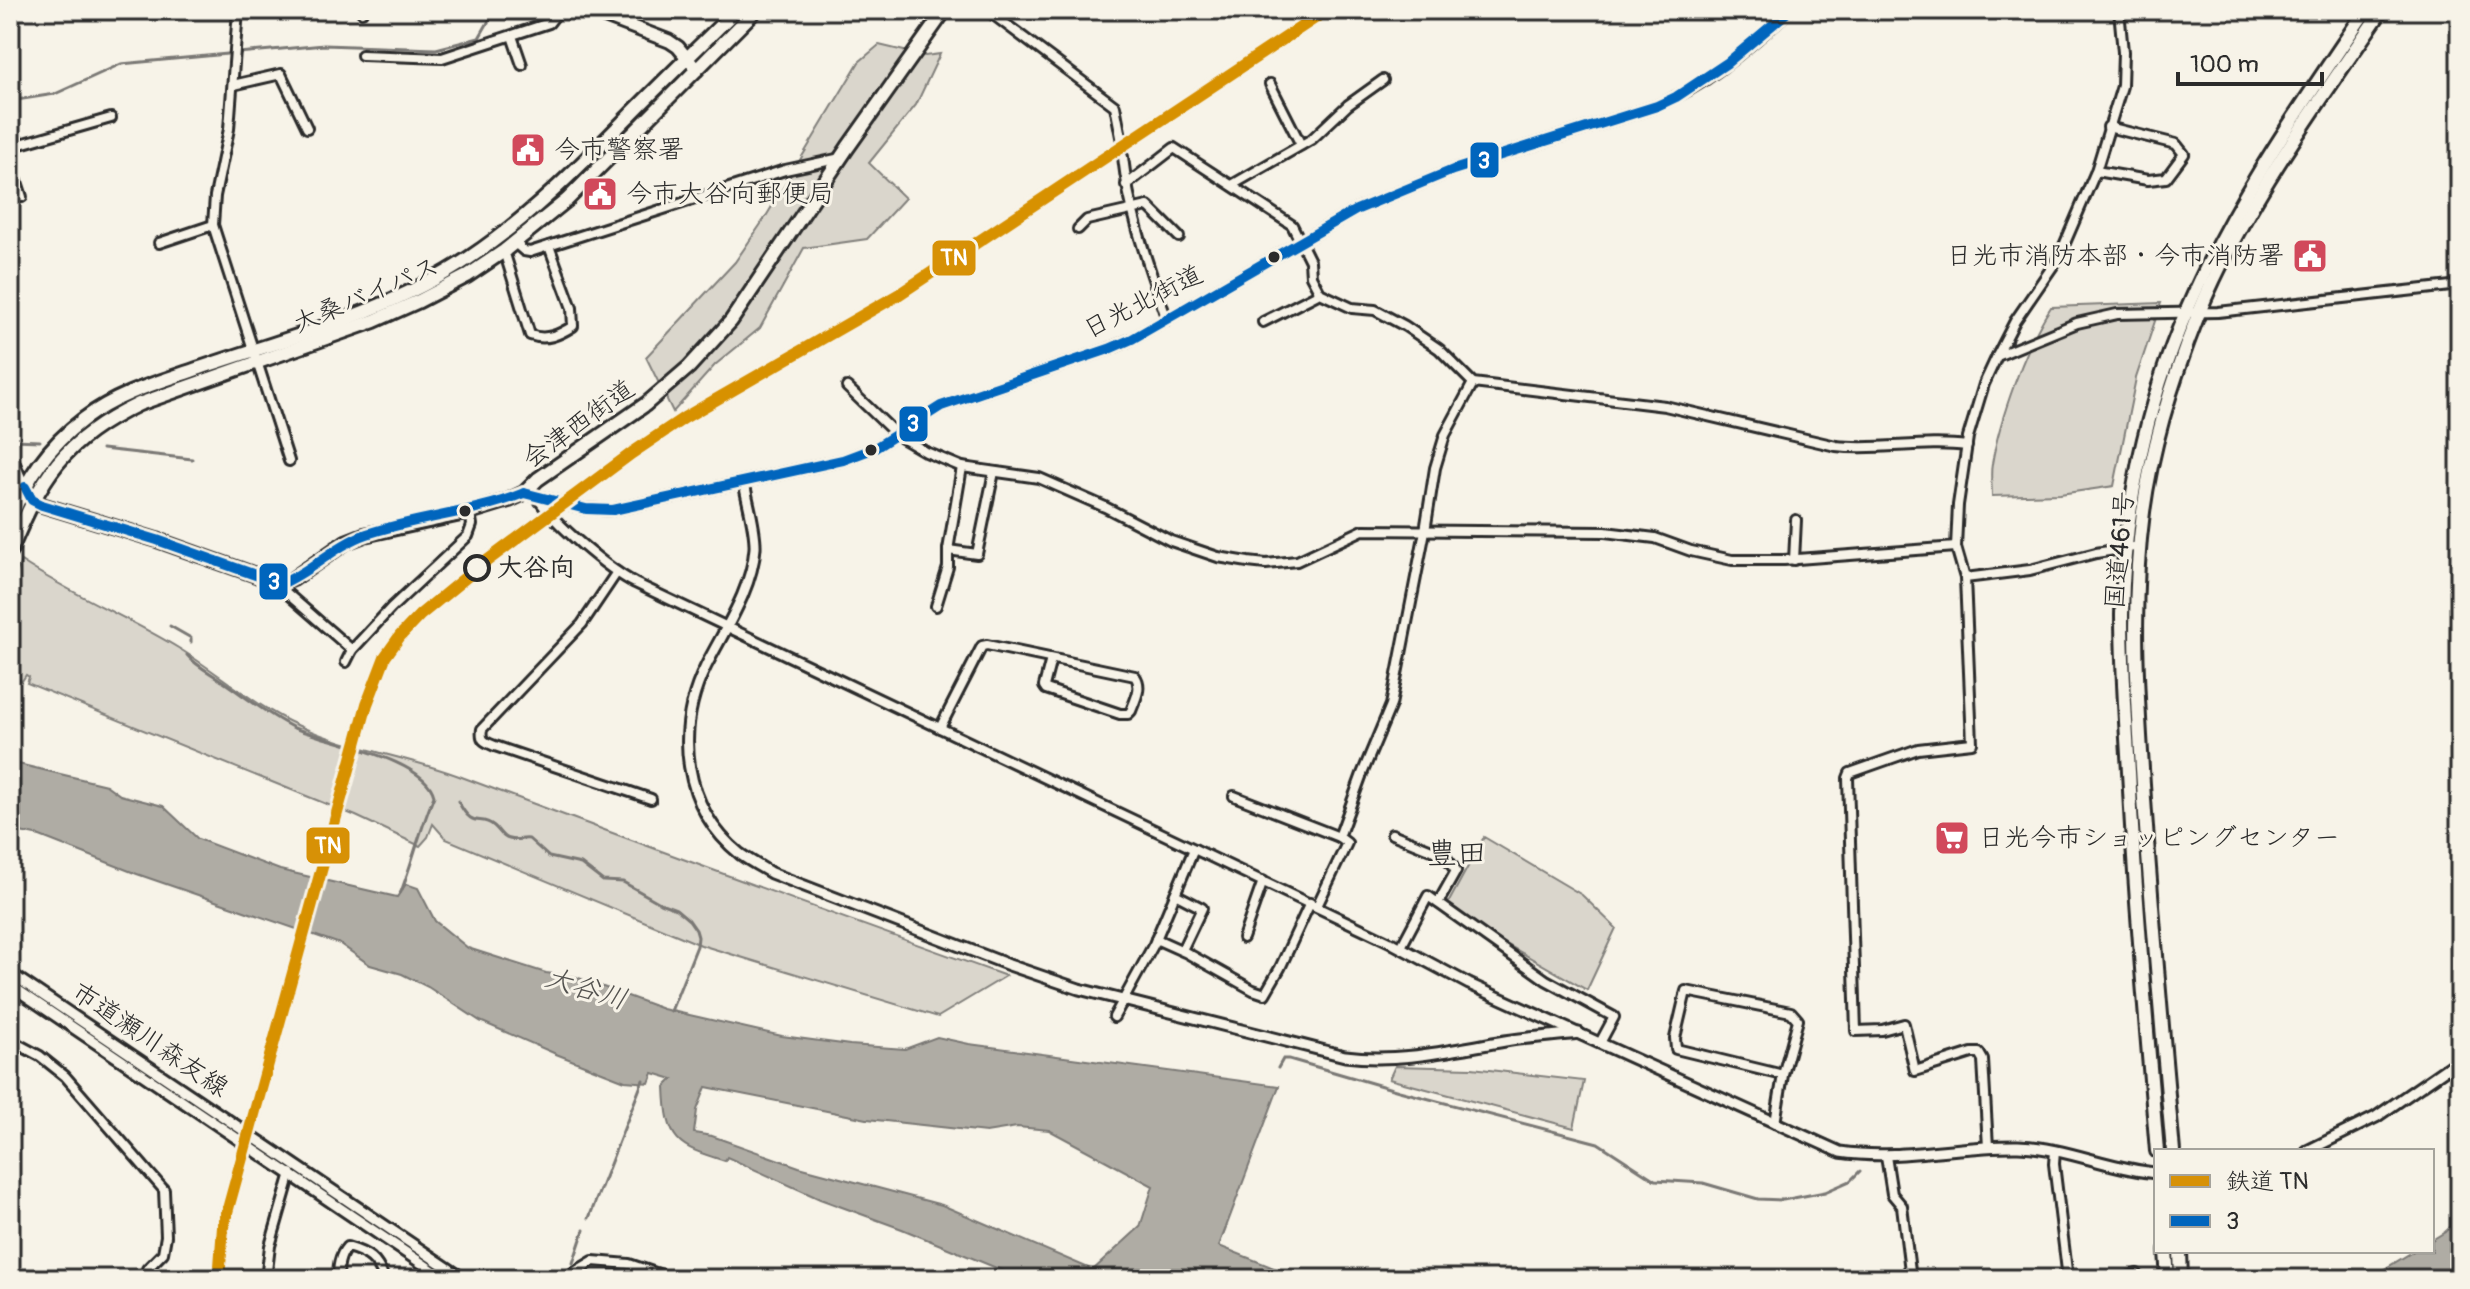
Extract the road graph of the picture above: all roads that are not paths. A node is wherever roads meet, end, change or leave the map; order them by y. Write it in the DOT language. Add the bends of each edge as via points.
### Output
graph roads {
  1 [pos="238,10"];
  2 [pos="559,10"];
  3 [pos="588,10"];
  4 [pos="736,10"];
  5 [pos="756,10"];
  6 [pos="945,10"];
  7 [pos="987,10"];
  8 [pos="1790,10"];
  9 [pos="2119,10"];
  10 [pos="2366,10"];
  11 [pos="2382,10"];
  12 [pos="512,36"];
  13 [pos="362,55"];
  14 [pos="687,57"];
  15 [pos="522,65"];
  16 [pos="697,70"];
  17 [pos="1383,80"];
  18 [pos="1270,84"];
  19 [pos="233,85"];
  20 [pos="111,118"];
  21 [pos="2108,127"];
  22 [pos="307,128"];
  23 [pos="1122,142"];
  24 [pos="1301,145"];
  25 [pos="10,147"];
  26 [pos="1123,157"];
  27 [pos="841,158"];
  28 [pos="10,160"];
  29 [pos="2096,171"];
  30 [pos="1126,185"];
  31 [pos="1232,185"];
  32 [pos="22,197"];
  33 [pos="539,204"];
  34 [pos="1133,209"];
  35 [pos="550,215"];
  36 [pos="213,225"];
  37 [pos="1078,229"];
  38 [pos="1179,237"];
  39 [pos="1300,241"];
  40 [pos="159,243"];
  41 [pos="515,243"];
  42 [pos="549,246"];
  43 [pos="504,251"];
  44 [pos="2460,285"];
  45 [pos="1320,293"];
  46 [pos="2193,312"];
  47 [pos="1167,320"];
  48 [pos="1263,322"];
  49 [pos="254,356"];
  50 [pos="1997,356"];
  51 [pos="1473,383"];
  52 [pos="847,387"];
  53 [pos="897,435"];
  54 [pos="1967,446"];
  55 [pos="10,452"];
  56 [pos="289,461"];
  57 [pos="962,467"];
  58 [pos="994,472"];
  59 [pos="744,482"];
  60 [pos="25,487"];
  61 [pos="524,493"];
  62 [pos="537,497"];
  63 [pos="32,500"];
  64 [pos="470,512"];
  65 [pos="10,520"];
  66 [pos="1796,520"];
  67 [pos="1425,531"];
  68 [pos="2140,546"];
  69 [pos="1956,547"];
  70 [pos="2126,547"];
  71 [pos="948,550"];
  72 [pos="10,552"];
  73 [pos="1794,560"];
  74 [pos="617,572"];
  75 [pos="1965,578"];
  76 [pos="281,584"];
  77 [pos="936,606"];
  78 [pos="727,626"];
  79 [pos="352,650"];
  80 [pos="1051,659"];
  81 [pos="346,662"];
  82 [pos="940,728"];
  83 [pos="1234,796"];
  84 [pos="651,799"];
  85 [pos="1392,834"];
  86 [pos="1339,837"];
  87 [pos="1194,849"];
  88 [pos="1263,881"];
  89 [pos="1175,894"];
  90 [pos="1438,903"];
  91 [pos="1314,904"];
  92 [pos="1243,938"];
  93 [pos="1156,939"];
  94 [pos="1398,945"];
  95 [pos="1182,950"];
  96 [pos="10,973"];
  97 [pos="10,985"];
  98 [pos="1123,1000"];
  99 [pos="1114,1017"];
  100 [pos="1579,1033"];
  101 [pos="10,1040"];
  102 [pos="1600,1043"];
  103 [pos="2460,1059"];
  104 [pos="1783,1075"];
  105 [pos="1775,1123"];
  106 [pos="1988,1147"];
  107 [pos="2157,1149"];
  108 [pos="2173,1149"];
  109 [pos="2311,1149"];
  110 [pos="2055,1151"];
  111 [pos="1886,1156"];
  112 [pos="291,1173"];
  113 [pos="2154,1173"];
  114 [pos="2166,1253"];
  115 [pos="2180,1253"];
  116 [pos="2137,1274"];
  117 [pos="147,1279"];
  118 [pos="266,1279"];
  119 [pos="338,1279"];
  120 [pos="384,1279"];
  121 [pos="445,1279"];
  122 [pos="464,1279"];
  123 [pos="563,1279"];
  124 [pos="673,1279"];
  125 [pos="1911,1279"];
  126 [pos="2068,1279"];
  127 [pos="2121,1279"];
  128 [pos="2168,1279"];
  129 [pos="2181,1279"];
  1 -- 19 [label="street"];
  2 -- 12 [label="street" via="549,23"];
  3 -- 14 [label="main road" via="669,41"];
  4 -- 14 [label="highway, 大桑バイパス"];
  5 -- 16 [label="highway, 大桑バイパス"];
  6 -- 27 [label="highway, 会津西街道"];
  7 -- 23 [label="street" via="1115,106"];
  8 -- 39 [label="street, 日光北街道" via="1687,93 1453,170 1356,210"];
  9 -- 21 [label="street" via="2122,86"];
  10 -- 46 [label="highway, 国道461号" via="2217,248"];
  11 -- 46 [label="highway, 国道461号" via="2256,203"];
  12 -- 13 [label="street" via="442,58"];
  12 -- 15 [label="street"];
  14 -- 16 [label="main road"];
  14 -- 33 [label="highway, 大桑バイパス"];
  16 -- 35 [label="highway, 大桑バイパス"];
  17 -- 24 [label="street"];
  18 -- 24 [label="street"];
  19 -- 22 [label="street" via="281,74"];
  19 -- 36 [label="street"];
  20 -- 25 [label="street"];
  21 -- 29 [label="street"];
  21 -- 29 [label="street" via="2176,144 2184,154 2166,178"];
  24 -- 31 [label="street"];
  26 -- 30 [label="street"];
  27 -- 42 [label="street" via="785,170"];
  27 -- 61 [label="highway, 会津西街道" via="712,343 646,404"];
  28 -- 32 [label="street"];
  29 -- 50 [label="street" via="2059,257"];
  30 -- 31 [label="street" via="1174,148"];
  30 -- 34 [label="street"];
  31 -- 39 [label="street" via="1292,225"];
  33 -- 35 [label="highway"];
  33 -- 49 [label="highway, 大桑バイパス" via="467,260 417,288"];
  34 -- 37 [label="street" via="1087,220"];
  34 -- 38 [label="street" via="1148,206"];
  34 -- 47 [label="street"];
  35 -- 41 [label="highway, 大桑バイパス"];
  36 -- 40 [label="street"];
  36 -- 49 [label="street"];
  39 -- 45 [label="street"];
  39 -- 47 [label="street, 日光北街道"];
  41 -- 42 [label="street" via="530,252"];
  41 -- 43 [label="highway, 大桑バイパス"];
  42 -- 43 [label="street" via="572,308 573,326 541,339 530,335"];
  43 -- 49 [label="highway, 大桑バイパス" via="467,276 374,321"];
  44 -- 46 [label="street"];
  45 -- 48 [label="street"];
  45 -- 51 [label="street" via="1352,308 1375,310 1405,326 1439,349"];
  46 -- 50 [label="street" via="2117,314 2077,323"];
  46 -- 68 [label="highway, 国道461号" via="2160,430"];
  46 -- 70 [label="highway, 国道461号" via="2158,391"];
  47 -- 53 [label="street, 日光北街道" via="1109,349 941,406"];
  49 -- 56 [label="street"];
  49 -- 60 [label="highway, 大桑バイパス" via="135,391 98,410 60,439"];
  49 -- 63 [label="highway, 大桑バイパス" via="104,422 63,456"];
  50 -- 54 [label="street"];
  51 -- 54 [label="street" via="1665,406 1864,449"];
  51 -- 67 [label="street" via="1439,451"];
  52 -- 53 [label="street"];
  53 -- 57 [label="street"];
  53 -- 59 [label="street, 日光北街道" via="843,460"];
  54 -- 69 [label="street"];
  55 -- 60 [label="street"];
  57 -- 58 [label="street"];
  57 -- 71 [label="street"];
  58 -- 67 [label="street" via="1039,478 1171,541 1248,562 1297,561 1363,530"];
  58 -- 71 [label="street" via="977,554"];
  59 -- 62 [label="street, 日光北街道" via="613,510"];
  59 -- 78 [label="street" via="755,546"];
  60 -- 63 [label="highway"];
  60 -- 65 [label="highway"];
  61 -- 62 [label="street, 日光北街道"];
  61 -- 64 [label="highway, 会津西街道"];
  62 -- 74 [label="street" via="551,517"];
  63 -- 72 [label="highway"];
  63 -- 76 [label="highway"];
  64 -- 76 [label="highway, 会津西街道" via="364,535"];
  64 -- 79 [label="street" via="468,536"];
  66 -- 73 [label="street"];
  67 -- 73 [label="street" via="1605,532 1655,538 1732,560"];
  67 -- 86 [label="street" via="1391,705"];
  68 -- 70 [label="street"];
  68 -- 108 [label="highway, 国道461号" via="2137,696"];
  69 -- 73 [label="street"];
  69 -- 75 [label="street"];
  70 -- 75 [label="street" via="2030,570"];
  70 -- 107 [label="highway, 国道461号" via="2124,693"];
  71 -- 77 [label="street"];
  74 -- 78 [label="street"];
  74 -- 84 [label="street" via="582,624 481,736 484,742"];
  75 -- 106 [label="street" via="1972,743 1918,749 1848,778 1856,1031 1904,1024 1915,1071 1979,1053"];
  76 -- 79 [label="street"];
  78 -- 82 [label="street"];
  78 -- 98 [label="street" via="695,691 686,750 705,813 741,854 771,873 994,959"];
  79 -- 81 [label="street"];
  80 -- 80 [label="street" via="1135,676 1139,688 1131,711 1120,714 1046,689"];
  80 -- 82 [label="street" via="982,646"];
  82 -- 87 [label="street"];
  83 -- 86 [label="street"];
  85 -- 90 [label="street" via="1444,855 1456,871"];
  86 -- 91 [label="street" via="1347,843"];
  87 -- 88 [label="street"];
  87 -- 89 [label="street"];
  88 -- 91 [label="street"];
  88 -- 92 [label="street"];
  89 -- 93 [label="street"];
  89 -- 95 [label="street" via="1202,908"];
  90 -- 94 [label="street" via="1428,896"];
  90 -- 102 [label="street" via="1546,980 1614,1017"];
  91 -- 94 [label="street"];
  91 -- 95 [label="street" via="1265,994"];
  93 -- 95 [label="street"];
  93 -- 98 [label="street"];
  94 -- 100 [label="street" via="1469,984"];
  96 -- 122 [label="street, 市道瀬川森友線"];
  97 -- 112 [label="street, 市道瀬川森友線"];
  98 -- 99 [label="street"];
  98 -- 100 [label="street" via="1365,1058 1428,1055"];
  100 -- 102 [label="street"];
  101 -- 117 [label="street" via="65,1076 164,1190 163,1253 147,1269"];
  102 -- 105 [label="street"];
  103 -- 109 [label="street" via="2376,1117"];
  104 -- 104 [label="street" via="1798,1020 1791,1012 1686,991 1676,1049"];
  104 -- 105 [label="street"];
  105 -- 111 [label="street" via="1840,1152"];
  106 -- 110 [label="street"];
  106 -- 111 [label="street"];
  110 -- 113 [label="street"];
  110 -- 126 [label="street"];
  111 -- 125 [label="street" via="1892,1194 1902,1206"];
  112 -- 118 [label="street"];
  112 -- 121 [label="street, 市道瀬川森友線"];
  114 -- 128 [label="highway"];
  115 -- 129 [label="highway"];
  116 -- 127 [label="street"];
  119 -- 120 [label="street" via="347,1247 378,1262"];
  123 -- 124 [label="street" via="593,1261 629,1264"];
}
